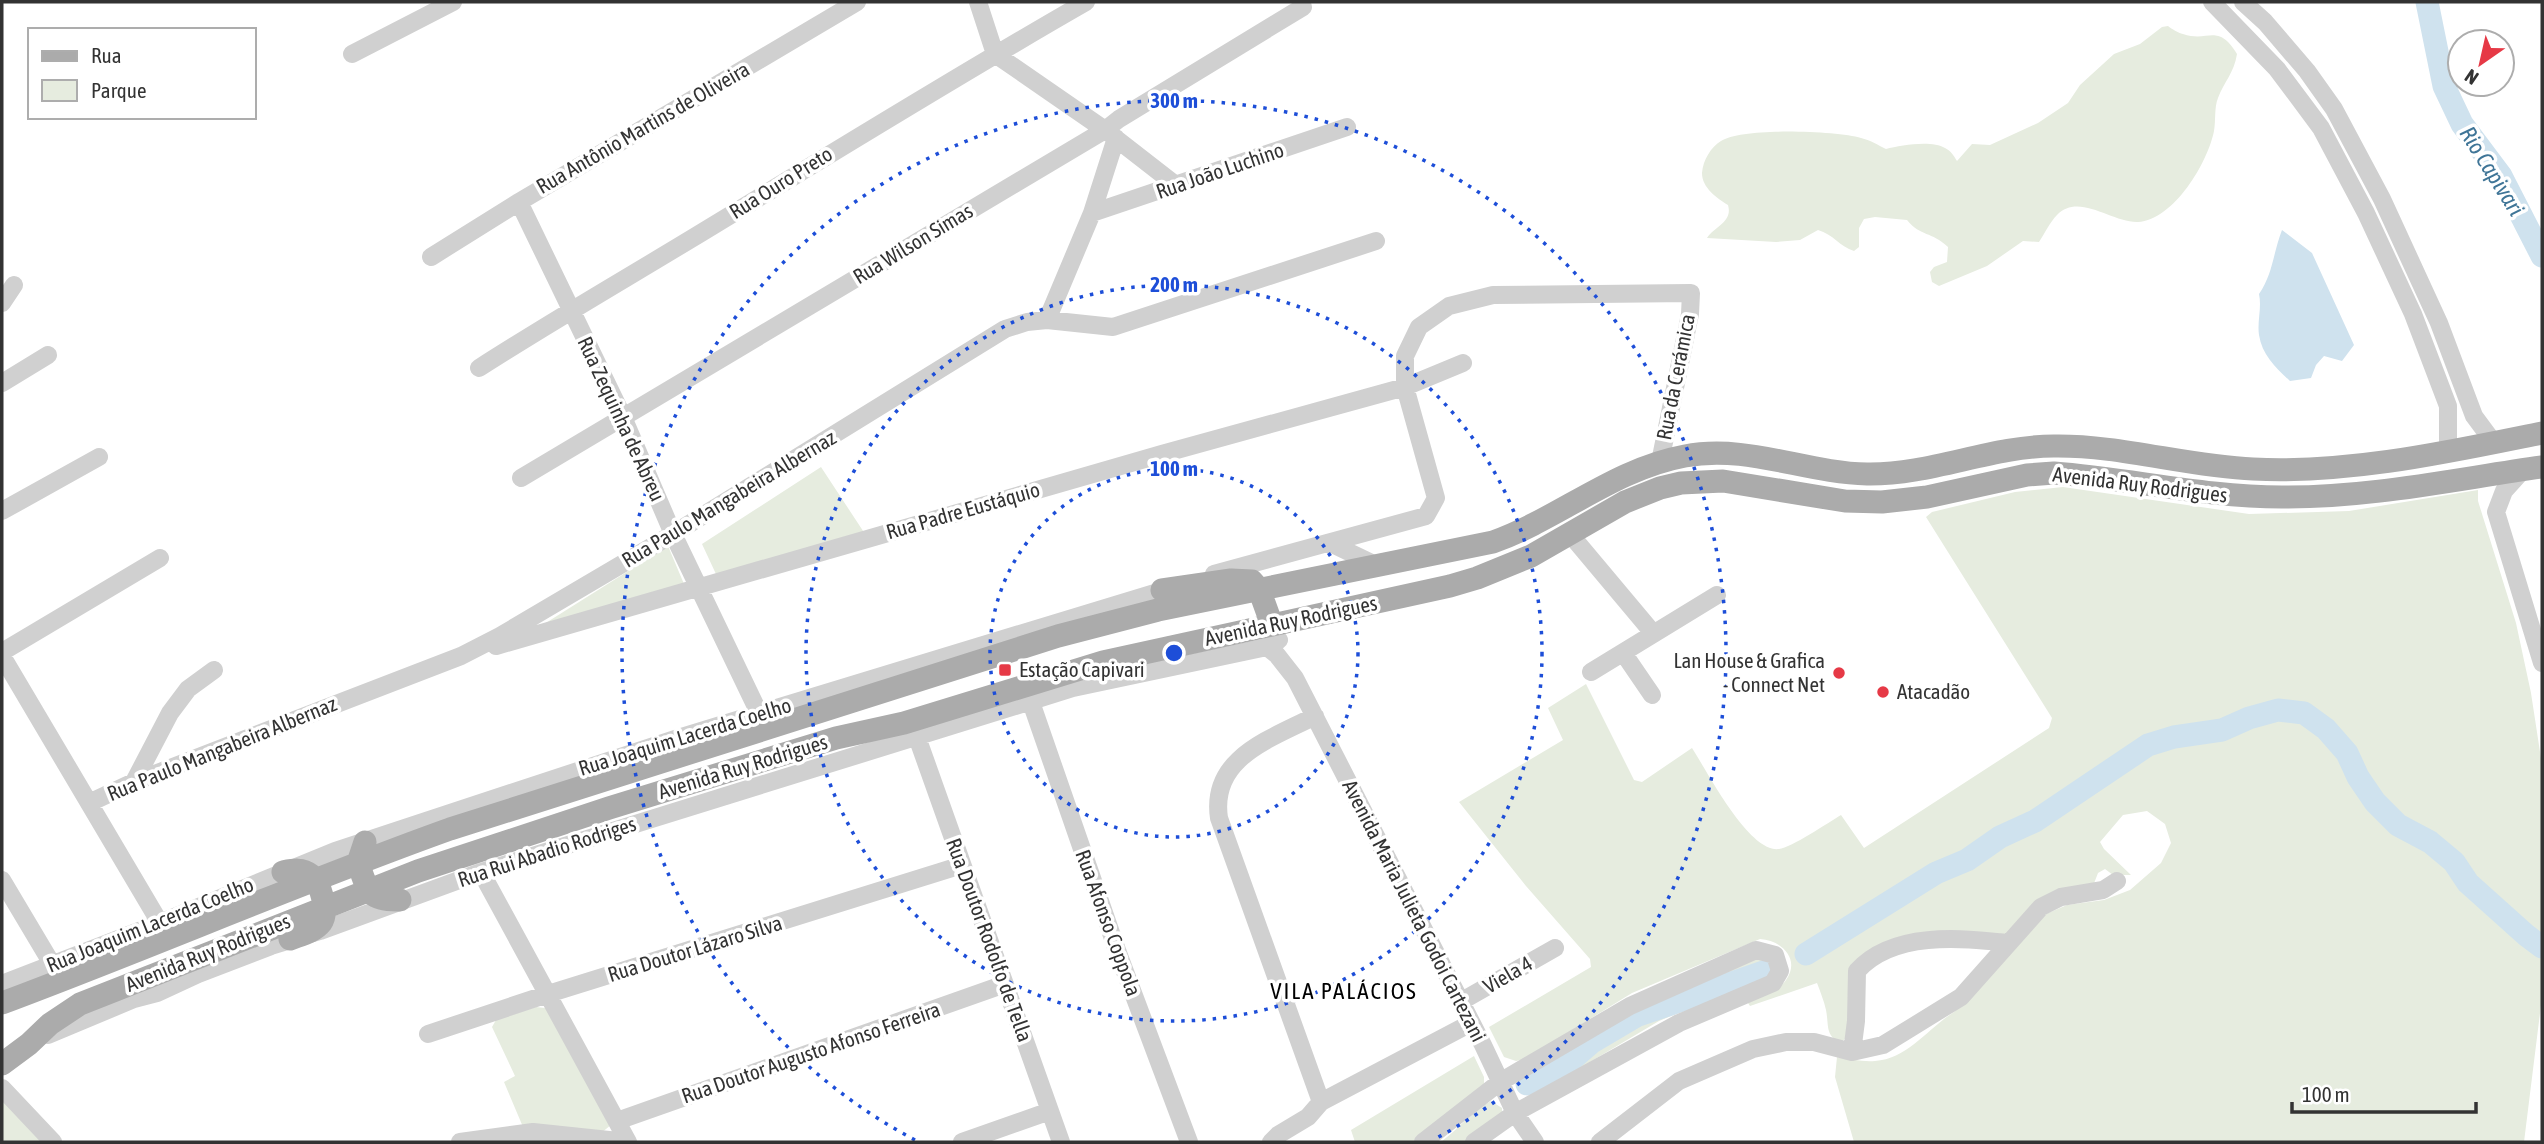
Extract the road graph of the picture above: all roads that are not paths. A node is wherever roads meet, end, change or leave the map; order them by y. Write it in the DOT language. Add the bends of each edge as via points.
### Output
graph roads {
  1 [pos="453,2"];
  2 [pos="857,2"];
  3 [pos="978,2"];
  4 [pos="1086,2"];
  5 [pos="2212,2"];
  6 [pos="2242,2"];
  7 [pos="1303,7"];
  8 [pos="2291,52"];
  9 [pos="352,54"];
  10 [pos="995,54"];
  11 [pos="2277,69"];
  12 [pos="1347,127"];
  13 [pos="1110,134"];
  14 [pos="1177,186"];
  15 [pos="519,202"];
  16 [pos="1093,213"];
  17 [pos="1376,241"];
  18 [pos="431,257"];
  19 [pos="15,285"];
  20 [pos="1691,293"];
  21 [pos="2,303"];
  22 [pos="571,309"];
  23 [pos="1047,320"];
  24 [pos="48,355"];
  25 [pos="1463,363"];
  26 [pos="479,368"];
  27 [pos="2,383"];
  28 [pos="1405,387"];
  29 [pos="623,417"];
  30 [pos="2542,433"];
  31 [pos="2494,443"];
  32 [pos="2448,450"];
  33 [pos="99,457"];
  34 [pos="1660,462"];
  35 [pos="2532,469"];
  36 [pos="521,478"];
  37 [pos="2,511"];
  38 [pos="673,534"];
  39 [pos="1570,534"];
  40 [pos="1330,543"];
  41 [pos="160,558"];
  42 [pos="1378,566"];
  43 [pos="698,587"];
  44 [pos="1259,589"];
  45 [pos="1162,590"];
  46 [pos="1717,595"];
  47 [pos="1653,634"];
  48 [pos="1273,637"];
  49 [pos="2,654"];
  50 [pos="1623,654"];
  51 [pos="461,656"];
  52 [pos="2542,663"];
  53 [pos="214,670"];
  54 [pos="1591,672"];
  55 [pos="1652,695"];
  56 [pos="1031,702"];
  57 [pos="759,713"];
  58 [pos="1315,716"];
  59 [pos="917,737"];
  60 [pos="134,782"];
  61 [pos="89,803"];
  62 [pos="361,853"];
  63 [pos="962,865"];
  64 [pos="283,872"];
  65 [pos="481,872"];
  66 [pos="2,880"];
  67 [pos="316,881"];
  68 [pos="2117,881"];
  69 [pos="368,891"];
  70 [pos="400,900"];
  71 [pos="324,907"];
  72 [pos="160,923"];
  73 [pos="290,939"];
  74 [pos="2009,943"];
  75 [pos="1555,948"];
  76 [pos="52,964"];
  77 [pos="2,984"];
  78 [pos="1005,984"];
  79 [pos="548,994"];
  80 [pos="1460,1002"];
  81 [pos="2,1003"];
  82 [pos="1471,1023"];
  83 [pos="428,1034"];
  84 [pos="29,1044"];
  85 [pos="1852,1052"];
  86 [pos="2,1064"];
  87 [pos="1500,1082"];
  88 [pos="2,1087"];
  89 [pos="1321,1102"];
  90 [pos="1050,1111"];
  91 [pos="1515,1113"];
  92 [pos="617,1121"];
  93 [pos="491,1140"];
  94 [pos="53,1142"];
  95 [pos="460,1142"];
  96 [pos="628,1142"];
  97 [pos="962,1142"];
  98 [pos="1061,1142"];
  99 [pos="1189,1142"];
  100 [pos="1272,1142"];
  101 [pos="1423,1142"];
  102 [pos="1474,1142"];
  103 [pos="1535,1142"];
  104 [pos="1600,1142"];
  1 -- 9 [label="street"];
  2 -- 15 [label="street, Rua Antônio Martins de Oliveira"];
  3 -- 10 [label="street"];
  4 -- 10 [label="street, Rua Ouro Preto"];
  5 -- 11 [label="street"];
  6 -- 8 [label="street"];
  7 -- 13 [label="street, Rua Wilson Simas" via="1119,118"];
  8 -- 11 [label="street"];
  8 -- 31 [label="street" via="2334,109 2382,199 2439,323 2474,416"];
  10 -- 13 [label="street"];
  10 -- 22 [label="street, Rua Ouro Preto"];
  11 -- 32 [label="street" via="2321,128 2413,314 2448,406"];
  12 -- 14 [label="street, Rua João Luchino"];
  13 -- 14 [label="street"];
  13 -- 16 [label="street"];
  13 -- 29 [label="street, Rua Wilson Simas"];
  14 -- 16 [label="street, Rua João Luchino"];
  15 -- 18 [label="street, Rua Antônio Martins de Oliveira"];
  15 -- 22 [label="street, Rua Zequinha de Abreu"];
  16 -- 23 [label="street"];
  17 -- 23 [label="street, Rua Paulo Mangabeira Albernaz" via="1113,327"];
  19 -- 21 [label="street"];
  20 -- 28 [label="street, Rua Joaquim Lacerda Coelho" via="1493,295 1449,306 1419,327 1405,356"];
  20 -- 34 [label="street, Rua da Cerámica"];
  22 -- 26 [label="street, Rua Ouro Preto"];
  22 -- 29 [label="street, Rua Zequinha de Abreu"];
  23 -- 38 [label="street, Rua Paulo Mangabeira Albernaz" via="1005,329"];
  24 -- 27 [label="street"];
  25 -- 28 [label="street, Rua Padre Eustáquio"];
  28 -- 40 [label="street, Rua Joaquim Lacerda Coelho" via="1436,498 1432,508 1426,516"];
  28 -- 43 [label="street, Rua Padre Eustáquio"];
  29 -- 36 [label="street, Rua Wilson Simas"];
  29 -- 38 [label="street, Rua Zequinha de Abreu"];
  30 -- 31 [label="main road, Avenida Ruy Rodrigues"];
  31 -- 32 [label="main road, Avenida Ruy Rodrigues"];
  32 -- 34 [label="main road, Avenida Ruy Rodrigues" via="2339,467 2281,470 2057,446 1867,474 1738,454 1687,455"];
  33 -- 37 [label="street"];
  34 -- 42 [label="main road, Avenida Ruy Rodrigues" via="1616,478 1516,534"];
  35 -- 39 [label="main road, Avenida Ruy Rodrigues" via="2374,491 2283,498 2192,492 2054,473 1882,502 1700,481 1642,494"];
  35 -- 52 [label="street" via="2504,491 2496,512"];
  38 -- 43 [label="street, Rua Zequinha de Abreu"];
  38 -- 51 [label="street, Rua Paulo Mangabeira Albernaz"];
  39 -- 47 [label="street"];
  39 -- 48 [label="main road, Avenida Ruy Rodrigues" via="1513,565"];
  40 -- 42 [label="street"];
  40 -- 45 [label="street, Rua Joaquim Lacerda Coelho"];
  41 -- 49 [label="street"];
  42 -- 44 [label="main road, Avenida Ruy Rodrigues"];
  43 -- 51 [label="street, Rua Padre Eustáquio"];
  43 -- 57 [label="street, Rua Zequinha de Abreu"];
  44 -- 45 [label="main road" via="1252,581 1231,580"];
  44 -- 48 [label="main road"];
  44 -- 62 [label="main road, Avenida Ruy Rodrigues" via="1058,636 450,829"];
  45 -- 57 [label="street, Rua Joaquim Lacerda Coelho"];
  46 -- 47 [label="street"];
  47 -- 50 [label="street"];
  48 -- 56 [label="street, Rua Rui Abadio Rodriges"];
  48 -- 58 [label="street, Avenida Maria Julieta Godoi Cartezani" via="1277,655"];
  48 -- 69 [label="main road, Avenida Ruy Rodrigues" via="1103,662 904,723 836,738 489,847"];
  49 -- 61 [label="street"];
  50 -- 54 [label="street"];
  50 -- 55 [label="street"];
  51 -- 60 [label="street, Rua Paulo Mangabeira Albernaz"];
  53 -- 60 [label="street" via="188,689 170,713"];
  56 -- 59 [label="street, Rua Rui Abadio Rodriges"];
  56 -- 99 [label="street, Rua Afonso Coppola"];
  57 -- 62 [label="street, Rua Joaquim Lacerda Coelho" via="538,783"];
  58 -- 80 [label="street, Avenida Maria Julieta Godoi Cartezani"];
  58 -- 89 [label="street" via="1240,756 1224,777 1216,799"];
  59 -- 63 [label="street, Rua Doutor Rodolfo de Tella"];
  59 -- 65 [label="street, Rua Rui Abadio Rodriges"];
  60 -- 61 [label="street, Rua Paulo Mangabeira Albernaz"];
  61 -- 72 [label="street"];
  62 -- 64 [label="street, Rua Joaquim Lacerda Coelho" via="335,851"];
  62 -- 67 [label="main road, Avenida Ruy Rodrigues"];
  62 -- 69 [label="main road"];
  63 -- 78 [label="street, Rua Doutor Rodolfo de Tella"];
  63 -- 79 [label="street, Rua Doutor Lázaro Silva"];
  64 -- 67 [label="main road" via="301,870"];
  64 -- 72 [label="street, Rua Joaquim Lacerda Coelho"];
  65 -- 70 [label="street, Rua Rui Abadio Rodriges"];
  65 -- 79 [label="street"];
  66 -- 76 [label="street"];
  67 -- 71 [label="main road"];
  67 -- 81 [label="main road, Avenida Ruy Rodrigues"];
  68 -- 74 [label="street" via="2103,890 2061,897 2041,907"];
  69 -- 70 [label="main road" via="378,899"];
  69 -- 71 [label="main road, Avenida Ruy Rodrigues"];
  70 -- 73 [label="street, Rua Rui Abadio Rodriges"];
  71 -- 73 [label="main road" via="320,924"];
  71 -- 84 [label="main road, Avenida Ruy Rodrigues" via="80,1004"];
  72 -- 76 [label="street, Rua Joaquim Lacerda Coelho"];
  73 -- 84 [label="street, Rua Rui Abadio Rodriges"];
  74 -- 85 [label="street" via="1961,997 1883,1045"];
  74 -- 85 [label="street" via="1932,938 1868,959 1857,971"];
  75 -- 80 [label="street, Viela 4"];
  76 -- 77 [label="street, Rua Joaquim Lacerda Coelho"];
  78 -- 90 [label="street, Rua Doutor Rodolfo de Tella"];
  78 -- 92 [label="street, Rua Doutor Augusto Afonso Ferreira"];
  79 -- 83 [label="street, Rua Doutor Lázaro Silva"];
  79 -- 92 [label="street"];
  80 -- 82 [label="street, Avenida Maria Julieta Godoi Cartezani"];
  82 -- 87 [label="street, Avenida Maria Julieta Godoi Cartezani"];
  82 -- 89 [label="street"];
  84 -- 86 [label="main road, Avenida Ruy Rodrigues"];
  85 -- 104 [label="street" via="1814,1042 1753,1049 1679,1082"];
  87 -- 91 [label="street, Avenida Maria Julieta Godoi Cartezani"];
  87 -- 91 [label="street" via="1630,1006 1756,950 1775,955 1780,971 1773,983 1679,1023"];
  87 -- 101 [label="street"];
  88 -- 94 [label="street"];
  89 -- 100 [label="street"];
  90 -- 97 [label="street"];
  90 -- 98 [label="street, Rua Doutor Rodolfo de Tella"];
  91 -- 102 [label="street"];
  91 -- 103 [label="street, Avenida Maria Julieta Godoi Cartezani"];
  92 -- 96 [label="street"];
  93 -- 95 [label="street"];
  93 -- 96 [label="street" via="533,1132"];
}
